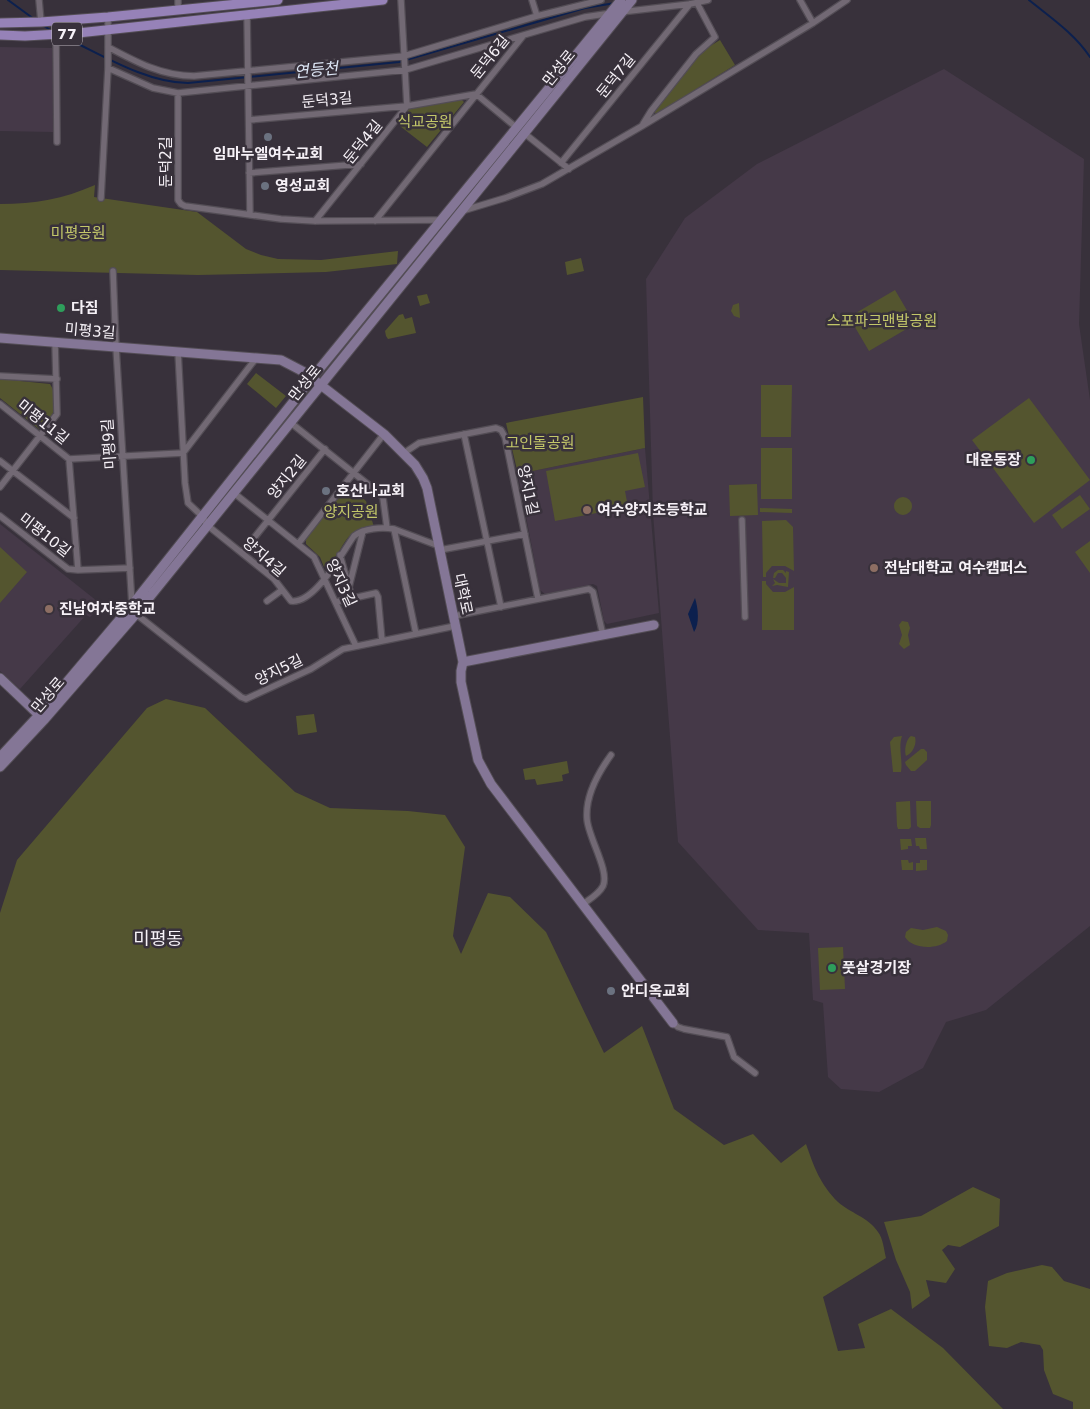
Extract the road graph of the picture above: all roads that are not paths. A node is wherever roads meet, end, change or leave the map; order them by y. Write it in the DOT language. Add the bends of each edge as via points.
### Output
graph roads {
  1 [pos="39,0"];
  2 [pos="278,0"];
  3 [pos="383,0"];
  4 [pos="401,0"];
  5 [pos="532,0"];
  6 [pos="601,0"];
  7 [pos="621,0"];
  8 [pos="632,0"];
  9 [pos="708,0"];
  10 [pos="800,0"];
  11 [pos="847,0"];
  12 [pos="359,1"];
  13 [pos="697,3"];
  14 [pos="690,4"];
  15 [pos="178,5"];
  16 [pos="623,11"];
  17 [pos="610,13"];
  18 [pos="136,14"];
  19 [pos="248,14"];
  20 [pos="537,16"];
  21 [pos="108,17"];
  22 [pos="60,20"];
  23 [pos="0,22"];
  24 [pos="41,22"];
  25 [pos="813,23"];
  26 [pos="137,27"];
  27 [pos="108,30"];
  28 [pos="59,34"];
  29 [pos="0,35"];
  30 [pos="523,36"];
  31 [pos="108,47"];
  32 [pos="404,56"];
  33 [pos="108,68"];
  34 [pos="405,70"];
  35 [pos="248,71"];
  36 [pos="248,87"];
  37 [pos="178,93"];
  38 [pos="476,94"];
  39 [pos="407,106"];
  40 [pos="249,120"];
  41 [pos="642,126"];
  42 [pos="521,130"];
  43 [pos="57,142"];
  44 [pos="561,163"];
  45 [pos="361,164"];
  46 [pos="569,169"];
  47 [pos="249,173"];
  48 [pos="101,198"];
  49 [pos="460,211"];
  50 [pos="250,215"];
  51 [pos="442,220"];
  52 [pos="315,221"];
  53 [pos="375,221"];
  54 [pos="113,271"];
  55 [pos="0,338"];
  56 [pos="55,342"];
  57 [pos="116,347"];
  58 [pos="178,351"];
  59 [pos="257,357"];
  60 [pos="0,376"];
  61 [pos="312,378"];
  62 [pos="56,379"];
  63 [pos="321,385"];
  64 [pos="0,404"];
  65 [pos="291,422"];
  66 [pos="384,434"];
  67 [pos="464,434"];
  68 [pos="41,436"];
  69 [pos="325,449"];
  70 [pos="183,453"];
  71 [pos="404,453"];
  72 [pos="123,457"];
  73 [pos="70,459"];
  74 [pos="0,461"];
  75 [pos="13,471"];
  76 [pos="354,472"];
  77 [pos="0,487"];
  78 [pos="234,493"];
  79 [pos="0,516"];
  80 [pos="74,518"];
  81 [pos="268,520"];
  82 [pos="742,520"];
  83 [pos="205,521"];
  84 [pos="391,528"];
  85 [pos="362,531"];
  86 [pos="525,534"];
  87 [pos="487,541"];
  88 [pos="298,544"];
  89 [pos="439,548"];
  90 [pos="242,553"];
  91 [pos="340,555"];
  92 [pos="130,568"];
  93 [pos="78,570"];
  94 [pos="324,578"];
  95 [pos="349,587"];
  96 [pos="282,590"];
  97 [pos="352,598"];
  98 [pos="538,599"];
  99 [pos="267,601"];
  100 [pos="336,602"];
  101 [pos="132,605"];
  102 [pos="501,607"];
  103 [pos="136,614"];
  104 [pos="745,617"];
  105 [pos="454,621"];
  106 [pos="654,625"];
  107 [pos="416,634"];
  108 [pos="602,635"];
  109 [pos="382,641"];
  110 [pos="356,646"];
  111 [pos="463,662"];
  112 [pos="0,678"];
  113 [pos="41,717"];
  114 [pos="611,755"];
  115 [pos="0,757"];
  116 [pos="0,768"];
  117 [pos="583,904"];
  118 [pos="673,1023"];
  119 [pos="755,1073"];
  1 -- 24 [label="street"];
  2 -- 15 [label="main road, 77"];
  3 -- 12 [label="main road, 77"];
  4 -- 32 [label="street"];
  5 -- 20 [label="street"];
  6 -- 20 [label="street"];
  7 -- 17 [label="street, 만성로"];
  8 -- 16 [label="street, 만성로"];
  9 -- 13 [label="street"];
  10 -- 25 [label="street"];
  11 -- 25 [label="street"];
  12 -- 19 [label="main road, 77"];
  13 -- 14 [label="street"];
  13 -- 41 [label="street" via="715,37 696,54"];
  14 -- 16 [label="street"];
  14 -- 44 [label="street, 둔덕7길"];
  15 -- 18 [label="main road, 77"];
  16 -- 17 [label="street"];
  16 -- 42 [label="street, 만성로"];
  17 -- 30 [label="street, 둔덕6길" via="585,17"];
  17 -- 42 [label="street, 만성로"];
  18 -- 21 [label="main road, 77"];
  18 -- 26 [label="main road"];
  19 -- 26 [label="main road, 77"];
  19 -- 35 [label="street"];
  20 -- 32 [label="street"];
  21 -- 22 [label="main road, 77"];
  21 -- 27 [label="street"];
  22 -- 24 [label="main road, 77"];
  22 -- 28 [label="main road"];
  23 -- 24 [label="main road, 77"];
  25 -- 41 [label="street"];
  26 -- 27 [label="main road, 77"];
  27 -- 28 [label="main road, 77"];
  27 -- 31 [label="street"];
  28 -- 29 [label="main road, 77"];
  28 -- 43 [label="street"];
  30 -- 34 [label="street"];
  30 -- 38 [label="street, 둔덕6길"];
  31 -- 33 [label="street"];
  31 -- 35 [label="street" via="149,67 180,76"];
  32 -- 34 [label="street"];
  32 -- 35 [label="street"];
  33 -- 37 [label="street" via="153,88"];
  33 -- 48 [label="street"];
  34 -- 36 [label="street, 둔덕3길"];
  34 -- 39 [label="street"];
  35 -- 36 [label="street"];
  36 -- 37 [label="street, 둔덕3길"];
  36 -- 40 [label="street"];
  37 -- 50 [label="street, 둔덕2길" via="179,201 191,208"];
  38 -- 39 [label="street, 둔덕6길"];
  38 -- 42 [label="street, 둔덕6길"];
  38 -- 53 [label="street, 둔덕6길"];
  39 -- 40 [label="street, 둔덕3길"];
  39 -- 45 [label="street, 둔덕4길"];
  40 -- 47 [label="street"];
  41 -- 46 [label="street"];
  42 -- 44 [label="street"];
  42 -- 49 [label="street, 만성로"];
  42 -- 51 [label="street, 만성로"];
  44 -- 46 [label="street"];
  45 -- 47 [label="street"];
  45 -- 52 [label="street, 둔덕4길"];
  46 -- 49 [label="street" via="524,192"];
  47 -- 50 [label="street"];
  49 -- 63 [label="street, 만성로"];
  50 -- 52 [label="street, 둔덕2길"];
  51 -- 53 [label="street, 둔덕2길"];
  51 -- 61 [label="street, 만성로"];
  52 -- 53 [label="street, 둔덕2길"];
  54 -- 57 [label="street, 미평9길"];
  55 -- 56 [label="street, 미평3길"];
  56 -- 57 [label="street, 미평3길"];
  56 -- 62 [label="street"];
  57 -- 58 [label="street, 미평3길"];
  57 -- 72 [label="street, 미평9길"];
  58 -- 59 [label="street, 미평3길"];
  58 -- 70 [label="street"];
  59 -- 61 [label="street, 미평3길" via="288,362"];
  59 -- 70 [label="street"];
  60 -- 62 [label="street, 미평11길"];
  61 -- 63 [label="street, 미평3길"];
  61 -- 83 [label="street, 만성로"];
  62 -- 68 [label="street" via="58,414"];
  63 -- 65 [label="street, 만성로"];
  63 -- 66 [label="street, 대학로"];
  64 -- 68 [label="street, 미평11길"];
  65 -- 69 [label="street, 양지2길"];
  65 -- 78 [label="street, 만성로"];
  66 -- 71 [label="street, 대학로"];
  66 -- 76 [label="street"];
  67 -- 71 [label="street, 양지1길" via="420,443"];
  67 -- 86 [label="street, 양지1길" via="496,428 503,433"];
  67 -- 87 [label="street"];
  68 -- 73 [label="street, 미평11길"];
  68 -- 75 [label="street"];
  69 -- 76 [label="street, 양지2길"];
  69 -- 81 [label="street, 양지2길"];
  70 -- 72 [label="street, 미평11길"];
  70 -- 83 [label="street" via="187,502"];
  71 -- 89 [label="street, 대학로" via="415,465 427,488"];
  72 -- 73 [label="street, 미평11길"];
  72 -- 92 [label="street, 미평9길"];
  73 -- 80 [label="street, 미평11길"];
  74 -- 75 [label="street"];
  75 -- 77 [label="street"];
  75 -- 80 [label="street, 미평10길"];
  76 -- 84 [label="street, 양지2길" via="382,496"];
  76 -- 88 [label="street"];
  78 -- 81 [label="street, 양지3길"];
  78 -- 83 [label="street, 만성로"];
  79 -- 93 [label="street, 미평10길" via="65,567"];
  80 -- 93 [label="street, 미평10길"];
  81 -- 88 [label="street, 양지3길"];
  81 -- 90 [label="street"];
  82 -- 104 [label="street"];
  83 -- 90 [label="street, 양지4길"];
  83 -- 101 [label="street, 만성로"];
  83 -- 103 [label="street, 만성로"];
  84 -- 85 [label="street"];
  84 -- 89 [label="street"];
  84 -- 107 [label="street, 양지2길"];
  85 -- 91 [label="street" via="354,536"];
  85 -- 95 [label="street"];
  86 -- 87 [label="street, 양지1길"];
  86 -- 98 [label="street, 양지1길"];
  87 -- 89 [label="street, 양지1길"];
  87 -- 102 [label="street"];
  88 -- 94 [label="street, 양지3길" via="314,557"];
  89 -- 105 [label="street, 대학로"];
  90 -- 96 [label="street, 양지4길" via="274,579"];
  91 -- 94 [label="street"];
  91 -- 95 [label="street"];
  92 -- 93 [label="street, 미평10길"];
  92 -- 101 [label="street, 미평9길"];
  94 -- 96 [label="street, 양지4길" via="312,594 294,602"];
  94 -- 100 [label="street, 양지3길"];
  95 -- 97 [label="street"];
  96 -- 99 [label="street"];
  97 -- 100 [label="street"];
  97 -- 109 [label="street" via="376,594"];
  98 -- 102 [label="street"];
  98 -- 108 [label="street" via="591,590"];
  100 -- 110 [label="street, 양지3길"];
  101 -- 103 [label="street, 미평9길"];
  101 -- 113 [label="street, 만성로"];
  102 -- 105 [label="street"];
  103 -- 110 [label="street, 양지5길" via="246,699 311,669 341,650"];
  103 -- 113 [label="street, 만성로"];
  105 -- 107 [label="street, 양지5길"];
  105 -- 111 [label="street, 대학로"];
  106 -- 108 [label="street"];
  107 -- 109 [label="street, 양지5길"];
  108 -- 111 [label="street"];
  109 -- 110 [label="street, 양지5길"];
  111 -- 117 [label="street, 대학로" via="461,682 480,767"];
  112 -- 113 [label="street"];
  113 -- 115 [label="street, 만성로"];
  113 -- 116 [label="street, 만성로"];
  114 -- 117 [label="street" via="597,777 587,814 604,882 601,889"];
  117 -- 118 [label="street, 대학로"];
  118 -- 119 [label="street" via="684,1029 727,1037 734,1057"];
}
